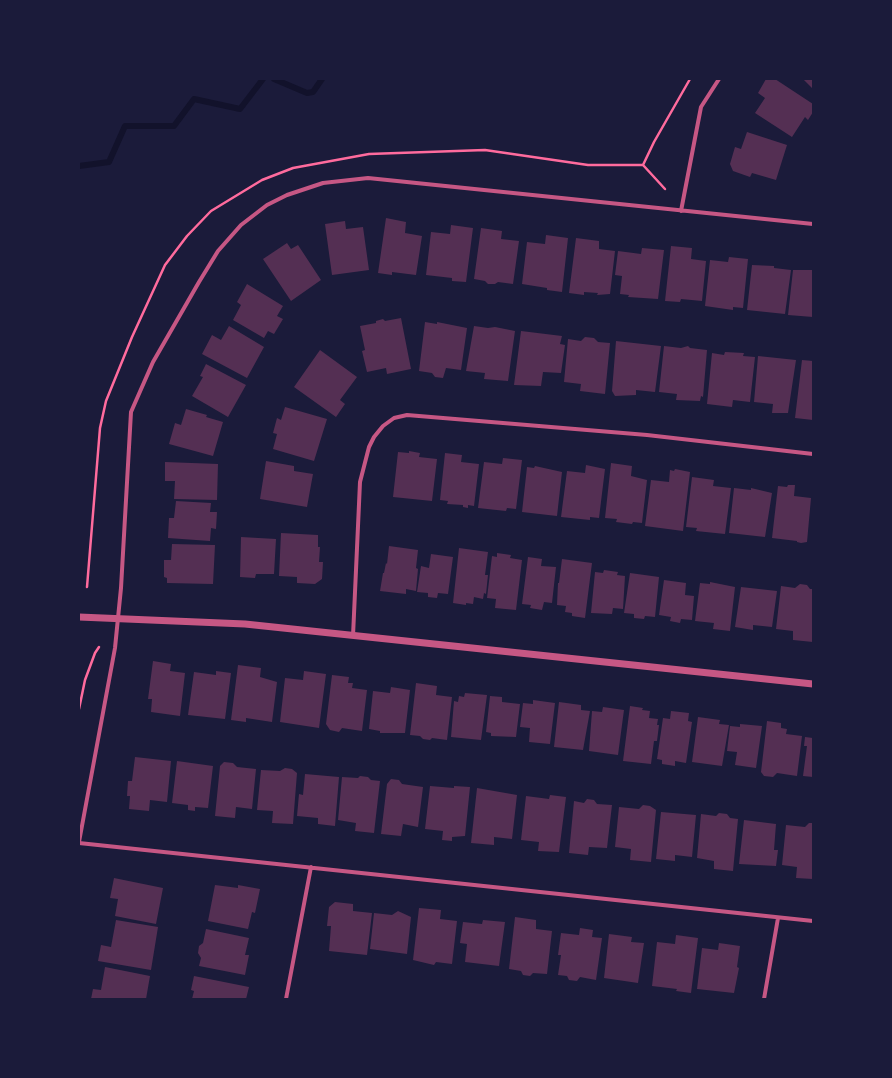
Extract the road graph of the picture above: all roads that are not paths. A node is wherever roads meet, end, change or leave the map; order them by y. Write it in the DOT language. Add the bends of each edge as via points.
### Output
graph roads {
  1 [pos="719,79"];
  2 [pos="681,211"];
  3 [pos="813,224"];
  4 [pos="813,454"];
  5 [pos="79,616"];
  6 [pos="118,618"];
  7 [pos="353,636"];
  8 [pos="813,684"];
  9 [pos="79,842"];
  10 [pos="311,867"];
  11 [pos="778,918"];
  12 [pos="813,921"];
  13 [pos="286,999"];
  14 [pos="764,999"];
  1 -- 2 [label="street" via="701,107"];
  2 -- 3 [label="street"];
  2 -- 6 [label="street" via="368,178 323,182 287,195 240,225 218,251 153,362 131,412"];
  4 -- 7 [label="street" via="647,435 407,415 394,418 374,437 360,482"];
  5 -- 6 [label="street"];
  6 -- 7 [label="street" via="245,624"];
  6 -- 9 [label="street" via="115,648"];
  7 -- 8 [label="street"];
  9 -- 10 [label="street"];
  10 -- 11 [label="street"];
  10 -- 13 [label="street"];
  11 -- 12 [label="street"];
  11 -- 14 [label="street"];
}
